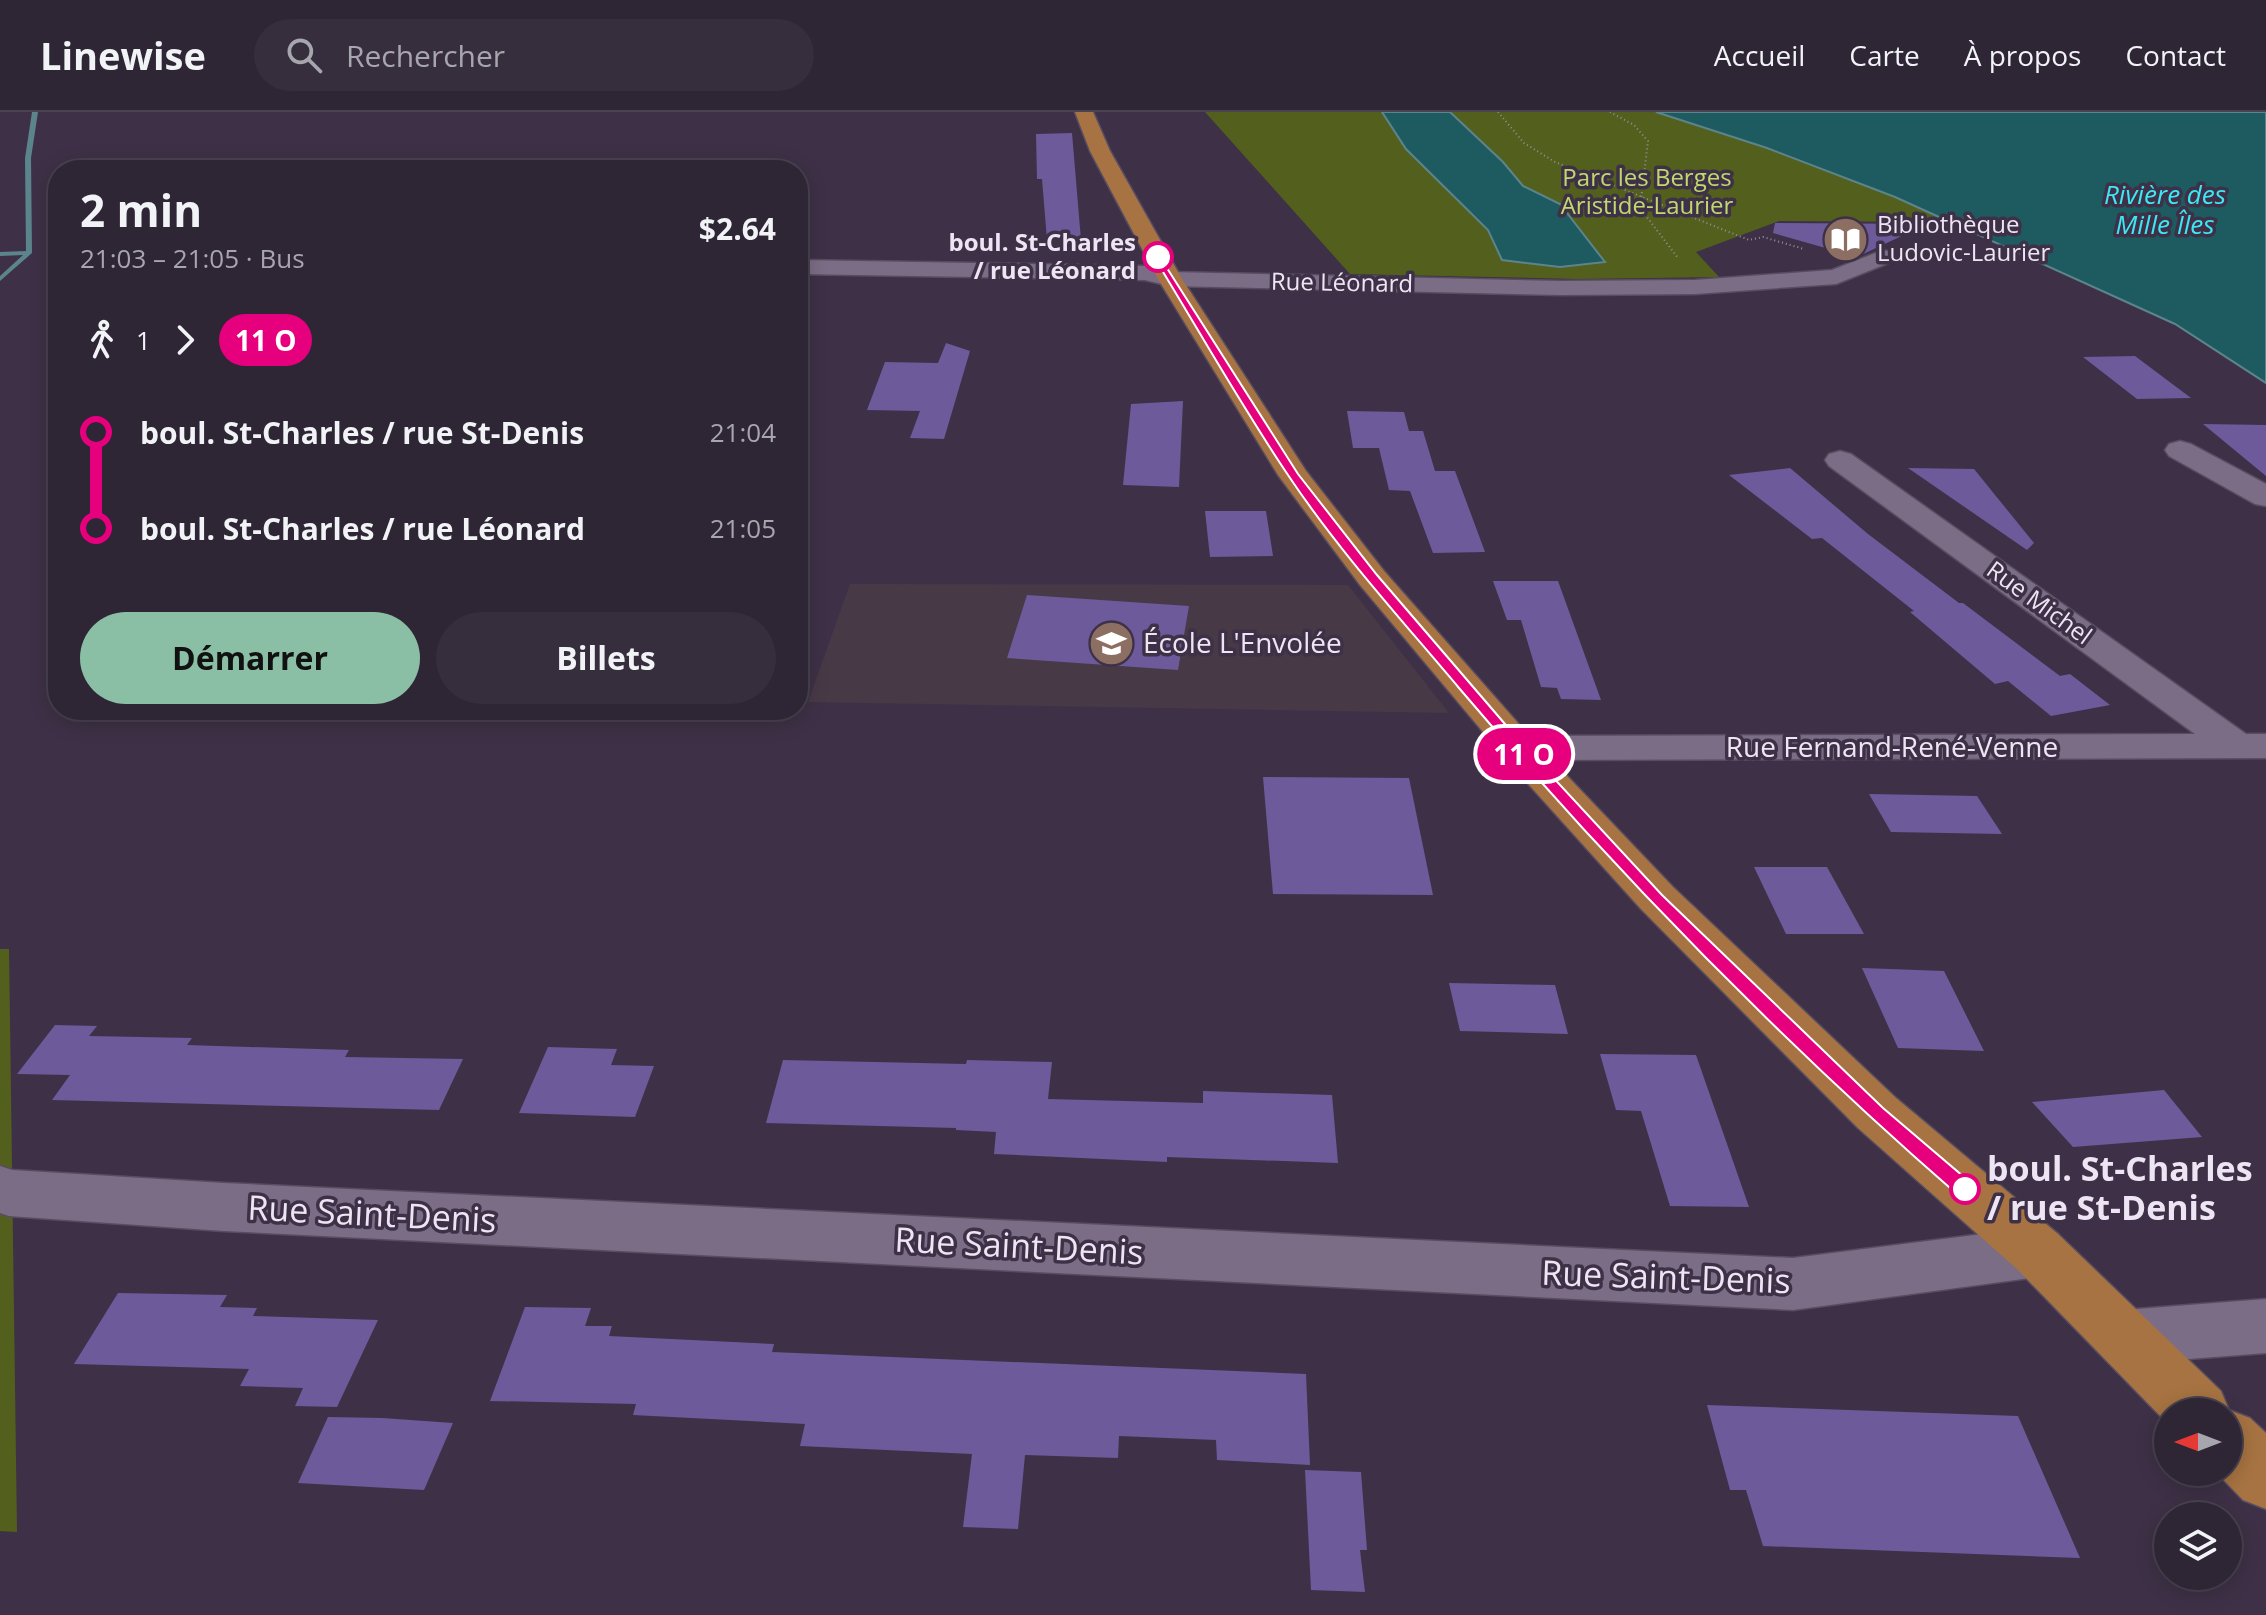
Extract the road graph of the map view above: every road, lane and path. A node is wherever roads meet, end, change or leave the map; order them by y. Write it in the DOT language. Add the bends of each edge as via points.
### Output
graph roads {
  1 [pos="1084,112"];
  2 [pos="1498,112"];
  3 [pos="1610,112"];
  4 [pos="1643,196"];
  5 [pos="1872,262"];
  6 [pos="808,267"];
  7 [pos="1170,279"];
  8 [pos="1708,286"];
  9 [pos="2180,450"];
  10 [pos="1840,460"];
  11 [pos="2266,497"];
  12 [pos="2252,746"];
  13 [pos="1518,748"];
  14 [pos="0,1189"];
  15 [pos="2038,1252"];
  16 [pos="2266,1326"];
  17 [pos="2124,1337"];
  18 [pos="2185,1398"];
  19 [pos="2242,1454"];
  20 [pos="2266,1477"];
  1 -- 7 [label="main road"];
  2 -- 4 [label="path" via="1524,143 1555,162"];
  3 -- 4 [label="path" via="1634,125 1648,141"];
  4 -- 5 [label="path" via="1749,240 1763,237"];
  4 -- 8 [label="path" via="1640,208 1652,226"];
  5 -- 8 [label="street, Rue Léonard" via="1836,277"];
  6 -- 7 [label="street, Rue Léonard" via="1145,273"];
  7 -- 8 [label="street, Rue Léonard"];
  7 -- 13 [label="main road" via="1293,475 1372,578"];
  9 -- 11 [label="street"];
  10 -- 12 [label="street, Rue Michel"];
  12 -- 13 [label="street, Rue Fernand-René-Venne"];
  13 -- 15 [label="main road" via="1657,898 1866,1102"];
  14 -- 15 [label="street, Rue Saint-Denis" via="224,1207 1793,1284"];
  15 -- 17 [label="main road"];
  16 -- 17 [label="street"];
  17 -- 18 [label="main road"];
  19 -- 20 [label="main road"];
}
